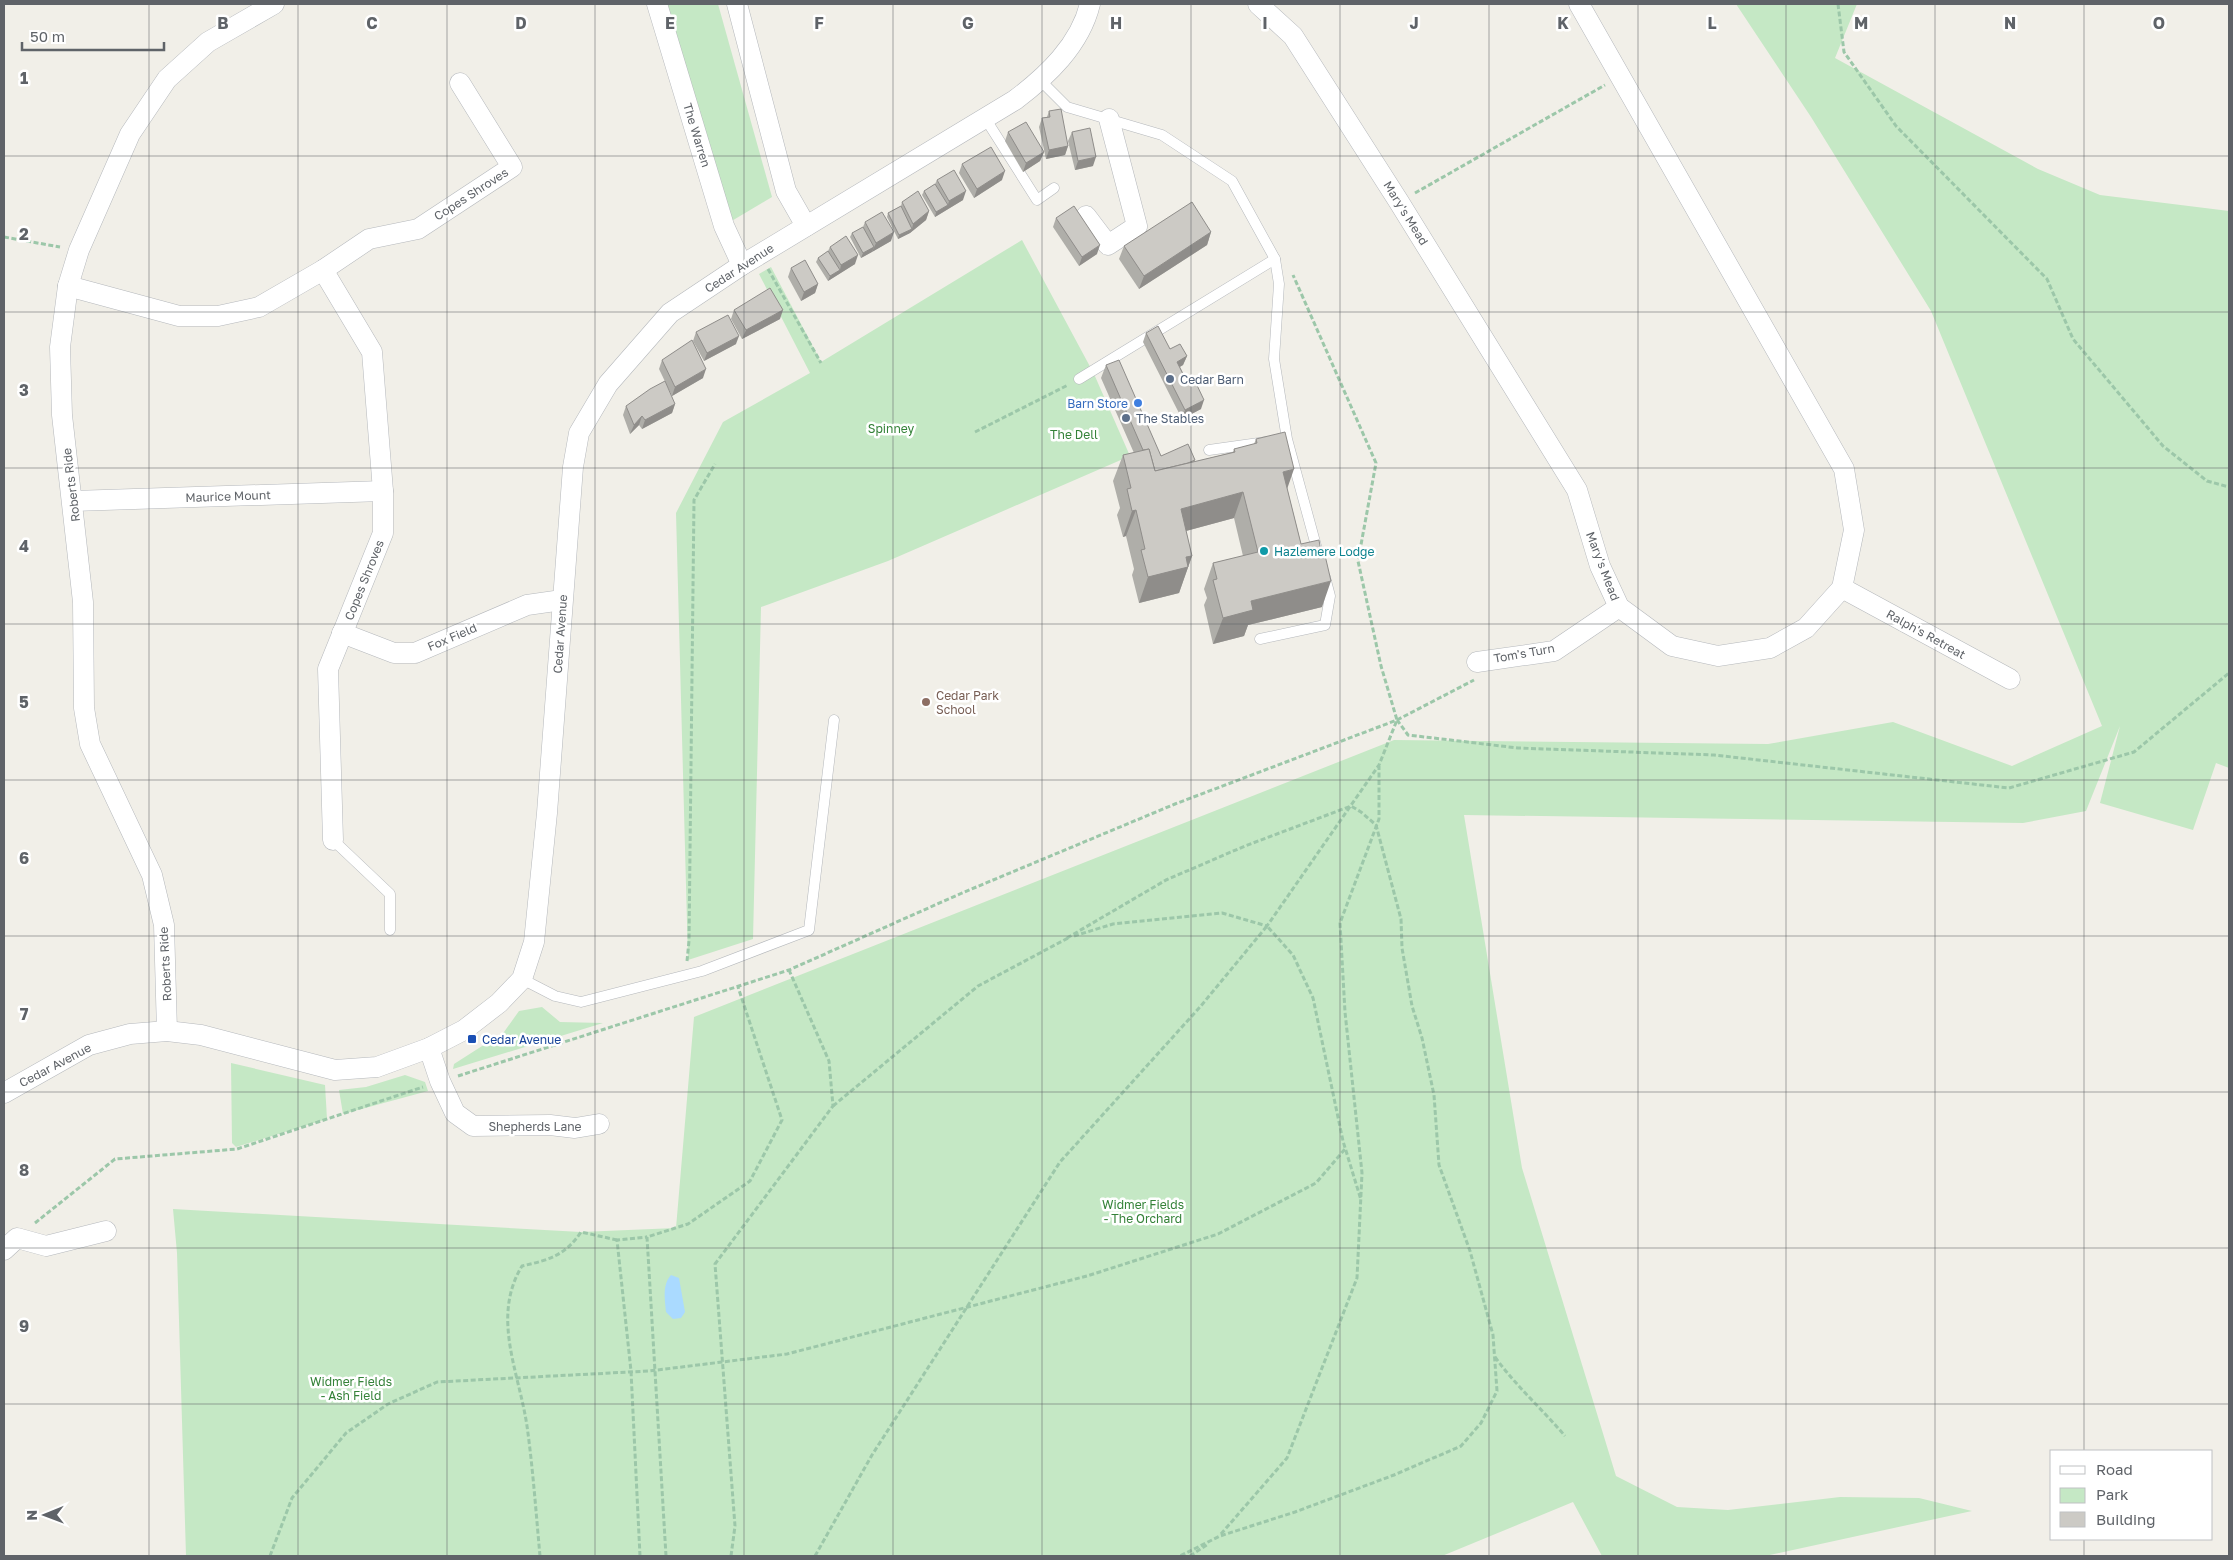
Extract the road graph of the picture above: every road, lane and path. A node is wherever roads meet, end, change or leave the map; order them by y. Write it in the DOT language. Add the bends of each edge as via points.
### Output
graph roads {
  1 [pos="274,4"];
  2 [pos="657,4"];
  3 [pos="737,4"];
  4 [pos="1090,4"];
  5 [pos="1258,4"];
  6 [pos="1579,4"];
  7 [pos="1838,4"];
  8 [pos="1620,77"];
  9 [pos="1041,81"];
  10 [pos="460,83"];
  11 [pos="985,118"];
  12 [pos="1109,120"];
  13 [pos="1054,188"];
  14 [pos="1399,202"];
  15 [pos="1086,216"];
  16 [pos="806,226"];
  17 [pos="4,237"];
  18 [pos="79,250"];
  19 [pos="760,254"];
  20 [pos="1275,259"];
  21 [pos="742,265"];
  22 [pos="323,270"];
  23 [pos="68,286"];
  24 [pos="821,362"];
  25 [pos="1079,379"];
  26 [pos="976,432"];
  27 [pos="1287,439"];
  28 [pos="1209,450"];
  29 [pos="715,464"];
  30 [pos="2229,487"];
  31 [pos="384,491"];
  32 [pos="74,502"];
  33 [pos="1842,588"];
  34 [pos="562,600"];
  35 [pos="1618,607"];
  36 [pos="342,634"];
  37 [pos="1260,639"];
  38 [pos="1477,662"];
  39 [pos="2229,674"];
  40 [pos="2010,679"];
  41 [pos="834,720"];
  42 [pos="1397,720"];
  43 [pos="1379,766"];
  44 [pos="1350,806"];
  45 [pos="1376,825"];
  46 [pos="333,840"];
  47 [pos="1267,926"];
  48 [pos="390,930"];
  49 [pos="1067,938"];
  50 [pos="678,963"];
  51 [pos="789,970"];
  52 [pos="522,979"];
  53 [pos="738,987"];
  54 [pos="167,1031"];
  55 [pos="429,1048"];
  56 [pos="440,1081"];
  57 [pos="4,1093"];
  58 [pos="833,1106"];
  59 [pos="599,1124"];
  60 [pos="1345,1148"];
  61 [pos="1361,1200"];
  62 [pos="106,1230"];
  63 [pos="647,1237"];
  64 [pos="617,1240"];
  65 [pos="11,1244"];
  66 [pos="967,1307"];
  67 [pos="1494,1357"];
  68 [pos="722,1363"];
  69 [pos="654,1370"];
  70 [pos="631,1371"];
  71 [pos="518,1378"];
  72 [pos="1565,1436"];
  73 [pos="1220,1536"];
  74 [pos="270,1556"];
  75 [pos="540,1556"];
  76 [pos="640,1556"];
  77 [pos="666,1556"];
  78 [pos="732,1556"];
  79 [pos="815,1556"];
  80 [pos="1180,1556"];
  81 [pos="1190,1556"];
  1 -- 18 [label="street, Roberts Ride" via="208,42 167,79 130,134"];
  2 -- 21 [label="street, The Warren" via="724,226"];
  3 -- 16 [label="street" via="786,191"];
  4 -- 9 [label="street, Cedar Avenue" via="1064,55"];
  5 -- 14 [label="street, Mary's Mead" via="1293,36"];
  6 -- 8 [label="street"];
  7 -- 30 [label="path" via="1844,52 1896,126 2047,279 2073,338 2163,446 2206,481"];
  8 -- 14 [label="path"];
  8 -- 33 [label="street" via="1844,469 1854,530"];
  9 -- 11 [label="street, Cedar Avenue"];
  9 -- 12 [label="lane" via="1066,107"];
  10 -- 22 [label="street, Copes Shroves" via="516,174 418,229 369,239"];
  11 -- 13 [label="lane" via="1037,200"];
  11 -- 16 [label="street, Cedar Avenue"];
  12 -- 15 [label="street" via="1137,226 1108,244"];
  12 -- 20 [label="lane" via="1162,135 1232,181"];
  14 -- 35 [label="street, Mary's Mead" via="1576,490 1600,566"];
  16 -- 19 [label="street, Cedar Avenue"];
  17 -- 18 [label="path"];
  18 -- 23 [label="street, Roberts Ride"];
  19 -- 21 [label="street, Cedar Avenue"];
  19 -- 24 [label="path"];
  20 -- 25 [label="lane"];
  20 -- 27 [label="lane" via="1279,284 1274,359"];
  20 -- 42 [label="path" via="1295,277 1376,463 1358,562 1381,666"];
  21 -- 34 [label="street, Cedar Avenue" via="670,313 608,384 579,433"];
  22 -- 23 [label="street, Copes Shroves" via="259,307 218,316 179,316"];
  22 -- 31 [label="street, Copes Shroves" via="372,352"];
  23 -- 32 [label="street, Roberts Ride" via="60,347 62,415"];
  25 -- 26 [label="path"];
  27 -- 28 [label="lane"];
  27 -- 37 [label="lane" via="1330,596 1326,625"];
  29 -- 50 [label="path" via="694,500 689,941 688,960"];
  31 -- 32 [label="street, Maurice Mount"];
  31 -- 36 [label="street, Copes Shroves" via="383,533"];
  32 -- 54 [label="street, Roberts Ride" via="83,602 84,708 90,744 152,875 164,925"];
  33 -- 35 [label="street, Mary's Mead" via="1806,628 1770,648 1718,656 1672,646"];
  33 -- 40 [label="street, Ralph's Retreat"];
  34 -- 36 [label="street, Fox Field" via="526,605 415,653 394,653"];
  34 -- 52 [label="street, Cedar Avenue" via="534,942"];
  35 -- 38 [label="street, Tom's Turn" via="1554,650"];
  36 -- 46 [label="street, Copes Shroves" via="328,669"];
  38 -- 42 [label="path" via="1474,681"];
  39 -- 42 [label="path" via="2134,752 2009,788 1714,755 1518,748 1408,735"];
  41 -- 52 [label="lane" via="809,930 702,971 581,1002 555,996"];
  42 -- 43 [label="path"];
  42 -- 51 [label="path" via="1166,808"];
  43 -- 44 [label="path"];
  43 -- 45 [label="path" via="1379,819"];
  44 -- 45 [label="path"];
  44 -- 47 [label="path"];
  44 -- 49 [label="path" via="1166,880"];
  45 -- 61 [label="path" via="1340,923 1345,1012 1362,1173"];
  45 -- 67 [label="path" via="1401,918 1402,948 1412,1006 1434,1095 1439,1165 1470,1252 1493,1335"];
  46 -- 48 [label="lane" via="390,894"];
  47 -- 49 [label="path" via="1222,913 1113,924"];
  47 -- 60 [label="path" via="1293,955 1313,998"];
  47 -- 66 [label="path" via="1200,1007 1060,1162"];
  49 -- 58 [label="path" via="978,986"];
  51 -- 53 [label="path"];
  51 -- 58 [label="path" via="830,1061"];
  52 -- 55 [label="street, Cedar Avenue" via="499,1003 464,1030"];
  53 -- 56 [label="path"];
  53 -- 63 [label="path" via="782,1120 750,1181 688,1224"];
  54 -- 55 [label="street, Cedar Avenue" via="201,1035 335,1070 377,1067"];
  54 -- 57 [label="street, Cedar Avenue" via="130,1034 89,1045"];
  55 -- 56 [label="street, Shepherds Lane"];
  56 -- 59 [label="street, Shepherds Lane" via="454,1113 474,1126 550,1125 575,1128"];
  56 -- 65 [label="path" via="237,1149 115,1159"];
  58 -- 68 [label="path" via="715,1264"];
  60 -- 61 [label="path"];
  60 -- 66 [label="path" via="1316,1183 1218,1234 1087,1276"];
  61 -- 73 [label="path" via="1358,1278 1287,1458"];
  62 -- 65 [label="street" via="46,1246"];
  63 -- 64 [label="path"];
  63 -- 69 [label="path"];
  64 -- 70 [label="path"];
  64 -- 71 [label="path" via="581,1232 572,1246 555,1257 522,1266 512,1282 507,1308 508,1331"];
  66 -- 68 [label="path" via="787,1354"];
  66 -- 79 [label="path" via="872,1455"];
  67 -- 72 [label="path"];
  67 -- 73 [label="path" via="1497,1392 1481,1423 1461,1446 1295,1512"];
  68 -- 69 [label="path"];
  68 -- 78 [label="path" via="735,1526"];
  69 -- 70 [label="path"];
  69 -- 77 [label="path"];
  70 -- 71 [label="path"];
  70 -- 76 [label="path"];
  71 -- 74 [label="path" via="437,1382 388,1404 346,1434 292,1498"];
  71 -- 75 [label="path" via="527,1426"];
  73 -- 80 [label="path"];
  73 -- 81 [label="path"];
}
